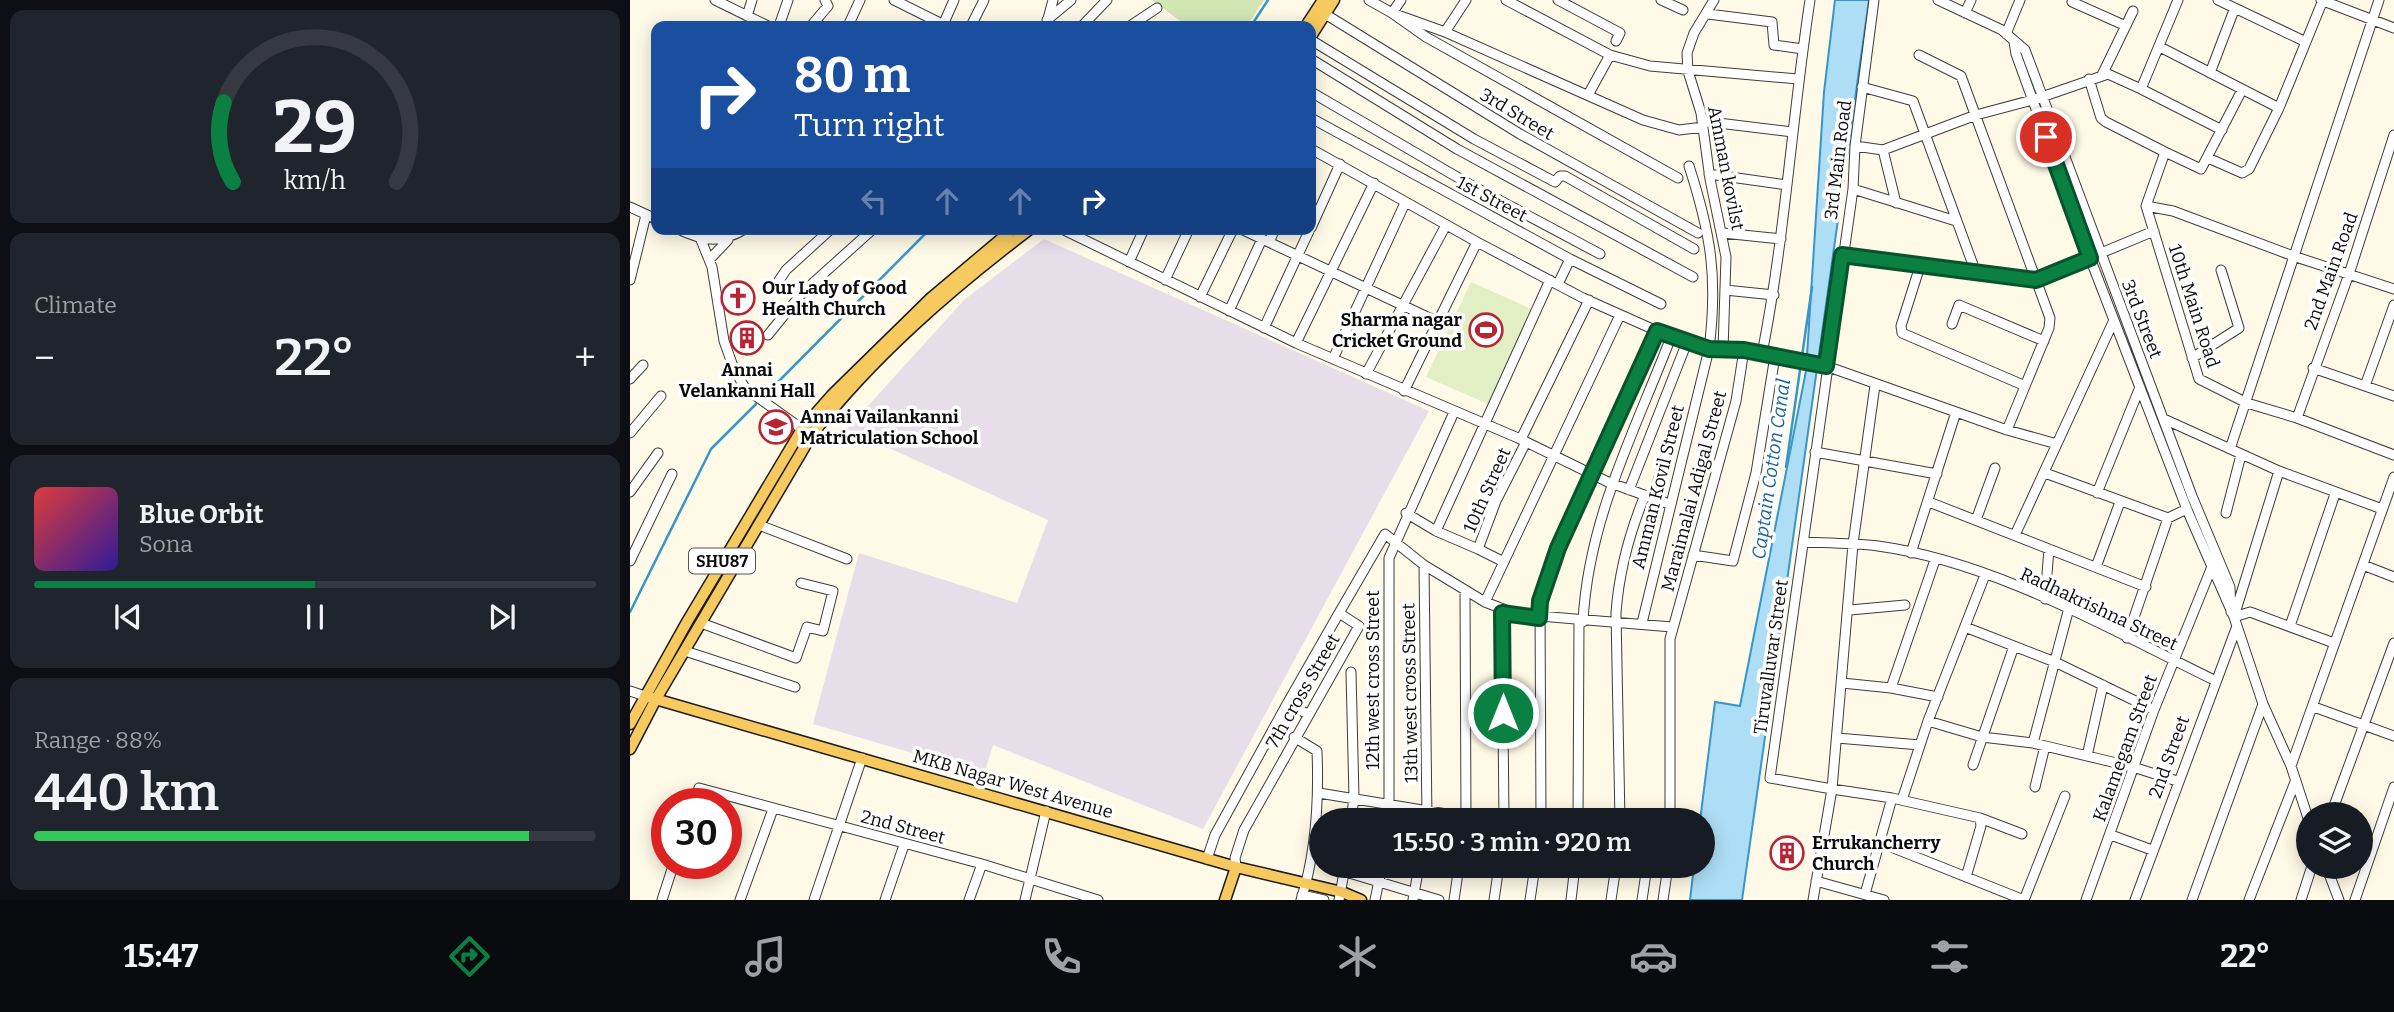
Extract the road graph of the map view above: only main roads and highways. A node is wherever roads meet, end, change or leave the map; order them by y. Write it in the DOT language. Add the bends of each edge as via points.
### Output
graph roads {
  1 [pos="1323,0"];
  2 [pos="1334,0"];
  3 [pos="1309,21"];
  4 [pos="1316,29"];
  5 [pos="1006,235"];
  6 [pos="1022,235"];
  7 [pos="650,697"];
  8 [pos="630,724"];
  9 [pos="630,749"];
  10 [pos="1236,867"];
  11 [pos="1341,896"];
  12 [pos="1225,900"];
  13 [pos="1361,900"];
  1 -- 3 [label="main road"];
  2 -- 4 [label="main road"];
  5 -- 7 [label="main road, SHU87" via="931,298 802,429"];
  6 -- 7 [label="main road, SHU87" via="945,297 834,407 811,436 685,651"];
  7 -- 8 [label="main road, SHU87"];
  7 -- 9 [label="main road, SHU87"];
  7 -- 10 [label="main road, MKB Nagar West Avenue"];
  10 -- 11 [label="main road, MKB Nagar West Avenue"];
  10 -- 12 [label="main road"];
  11 -- 13 [label="main road, MKB Nagar West Avenue"];
}
